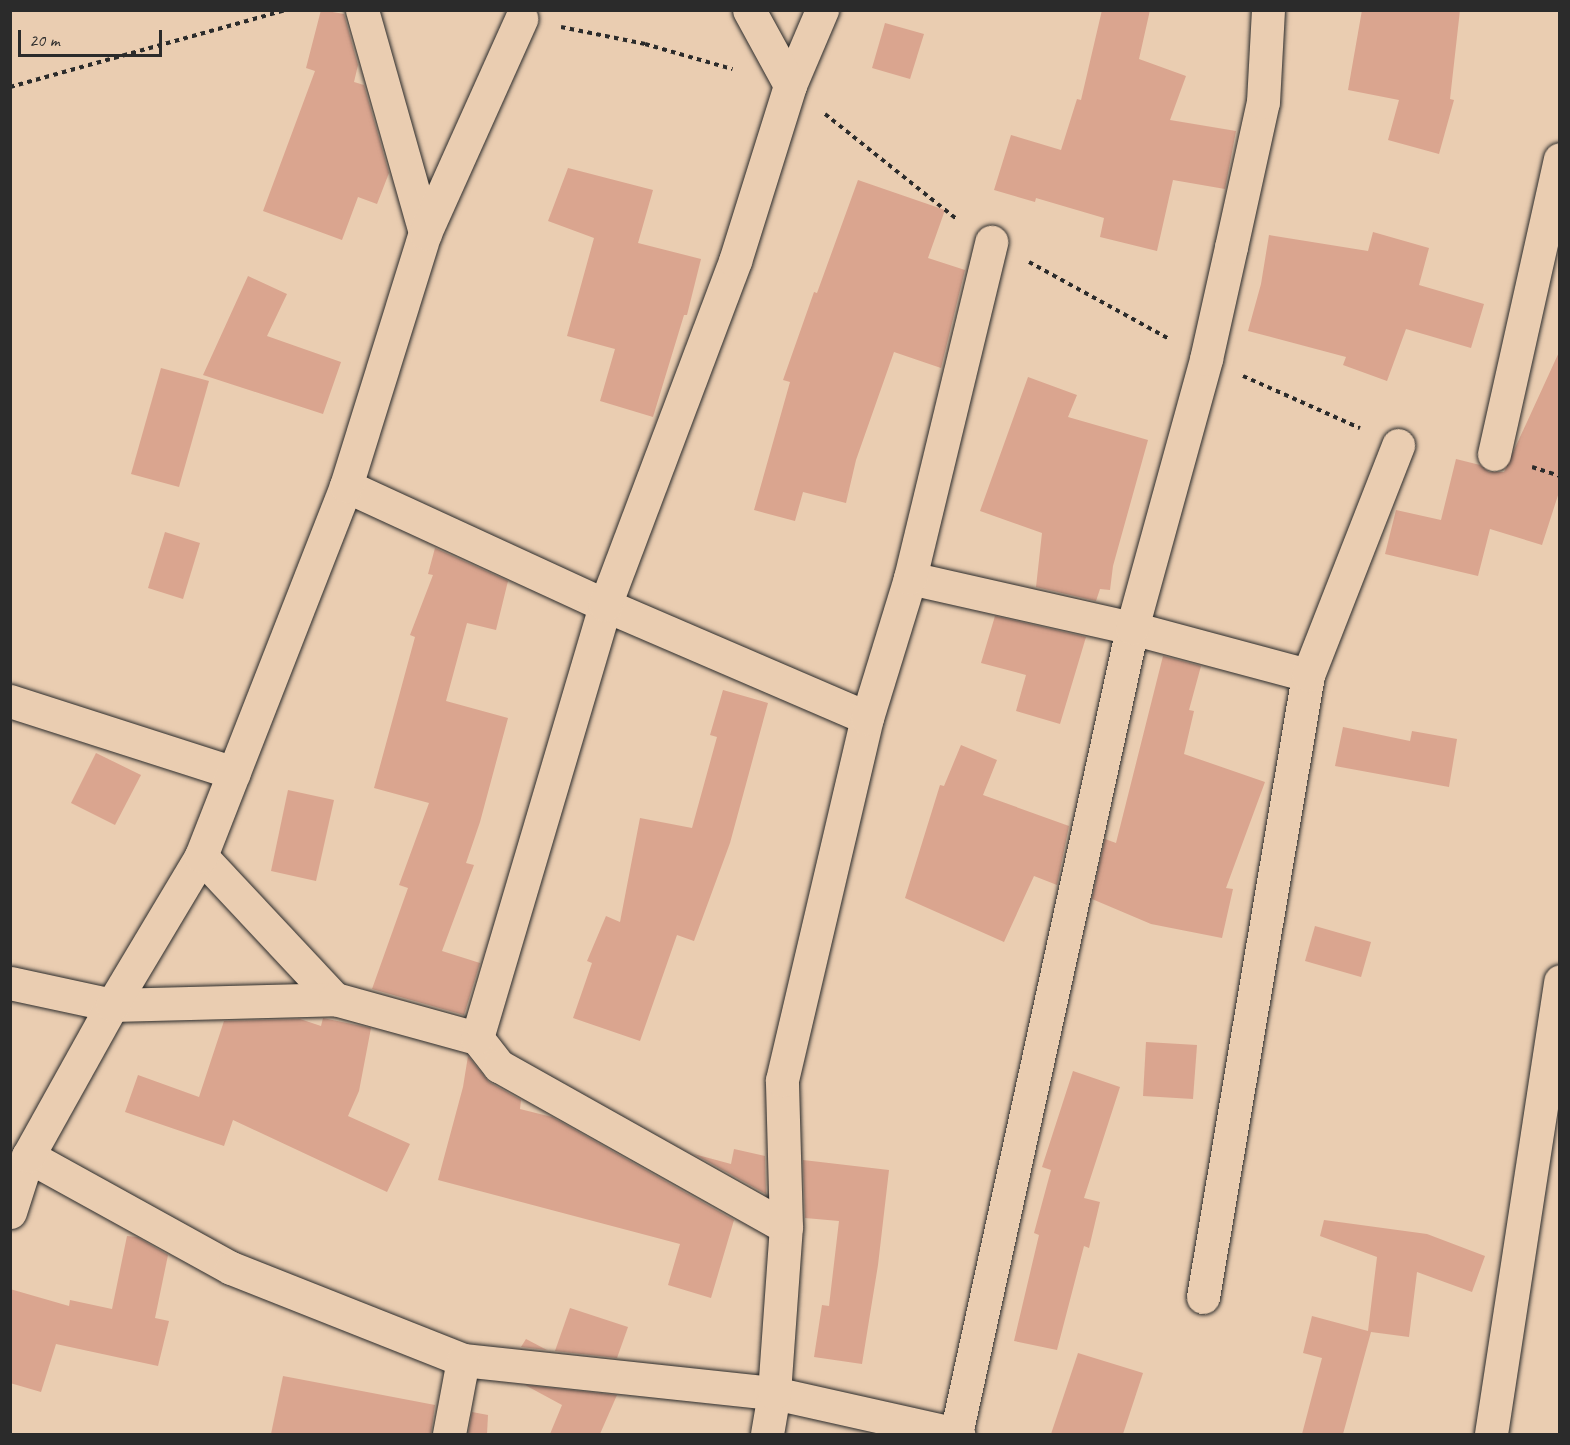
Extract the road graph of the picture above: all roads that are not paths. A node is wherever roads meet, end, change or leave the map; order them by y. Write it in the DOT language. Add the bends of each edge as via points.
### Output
graph roads {
  1 [pos="362,10"];
  2 [pos="749,10"];
  3 [pos="822,10"];
  4 [pos="1268,10"];
  5 [pos="521,19"];
  6 [pos="790,85"];
  7 [pos="1560,159"];
  8 [pos="425,233"];
  9 [pos="991,242"];
  10 [pos="1398,445"];
  11 [pos="1494,454"];
  12 [pos="346,486"];
  13 [pos="910,578"];
  14 [pos="605,605"];
  15 [pos="1132,628"];
  16 [pos="1308,675"];
  17 [pos="10,701"];
  18 [pos="867,718"];
  19 [pos="234,772"];
  20 [pos="201,856"];
  21 [pos="1560,981"];
  22 [pos="10,983"];
  23 [pos="335,999"];
  24 [pos="112,1005"];
  25 [pos="477,1038"];
  26 [pos="28,1156"];
  27 [pos="10,1212"];
  28 [pos="786,1227"];
  29 [pos="1203,1298"];
  30 [pos="463,1360"];
  31 [pos="774,1393"];
  32 [pos="449,1434"];
  33 [pos="767,1434"];
  34 [pos="957,1434"];
  35 [pos="1491,1434"];
  1 -- 8 [label="street"];
  2 -- 6 [label="street"];
  3 -- 6 [label="street"];
  4 -- 15 [label="street" via="1263,102 1206,359"];
  5 -- 8 [label="street"];
  6 -- 14 [label="street" via="735,261"];
  7 -- 11 [label="street"];
  8 -- 12 [label="street"];
  9 -- 13 [label="street"];
  10 -- 16 [label="street"];
  12 -- 14 [label="street"];
  12 -- 19 [label="street"];
  13 -- 15 [label="street"];
  13 -- 18 [label="street"];
  14 -- 18 [label="street"];
  14 -- 25 [label="street"];
  15 -- 16 [label="street"];
  15 -- 34 [label="street"];
  16 -- 29 [label="street"];
  17 -- 19 [label="street"];
  18 -- 28 [label="street" via="782,1080"];
  19 -- 20 [label="street"];
  20 -- 23 [label="street"];
  20 -- 24 [label="street"];
  21 -- 35 [label="street"];
  22 -- 24 [label="street"];
  23 -- 24 [label="street"];
  23 -- 25 [label="street"];
  24 -- 26 [label="street"];
  25 -- 28 [label="street" via="499,1066"];
  26 -- 27 [label="street"];
  26 -- 30 [label="street" via="231,1268"];
  28 -- 31 [label="street"];
  30 -- 31 [label="street"];
  30 -- 32 [label="street"];
  31 -- 33 [label="street"];
  31 -- 34 [label="street"];
}
